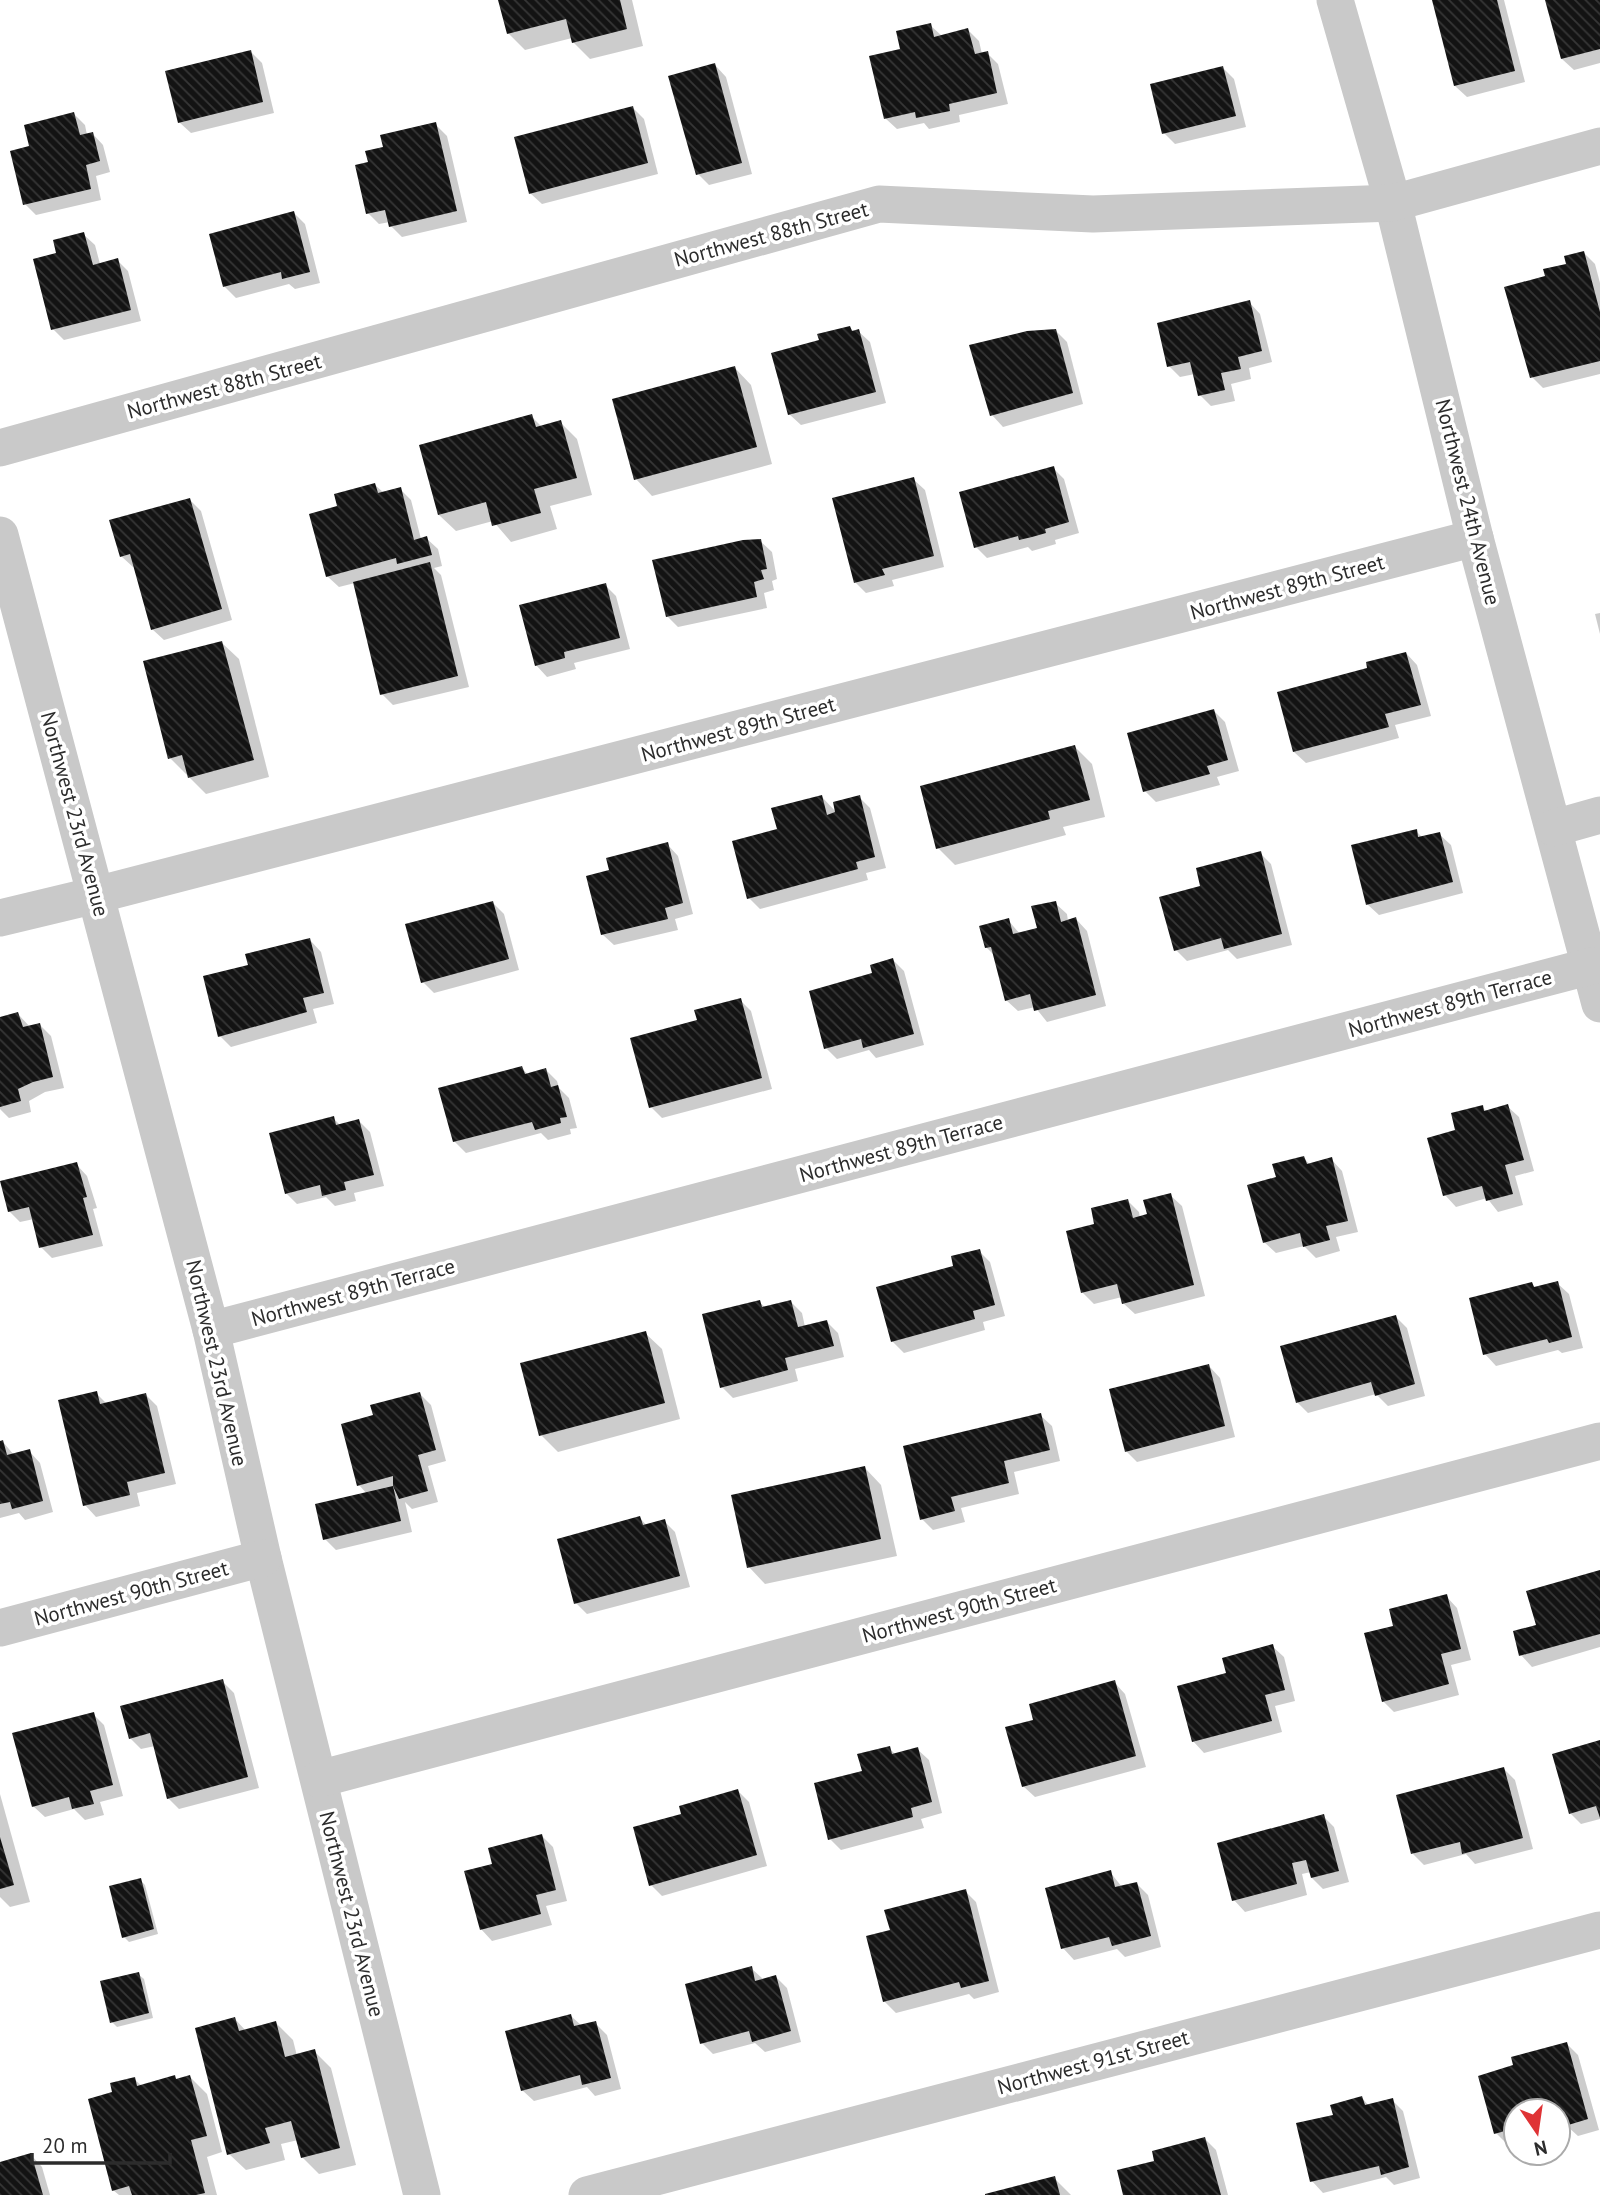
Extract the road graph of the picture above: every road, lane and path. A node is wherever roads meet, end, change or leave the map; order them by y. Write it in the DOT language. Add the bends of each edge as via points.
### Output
graph roads {
  1 [pos="1335,0"];
  2 [pos="1600,146"];
  3 [pos="1393,203"];
  4 [pos="0,448"];
  5 [pos="0,534"];
  6 [pos="1475,538"];
  7 [pos="1600,815"];
  8 [pos="1554,828"];
  9 [pos="96,895"];
  10 [pos="0,918"];
  11 [pos="1591,966"];
  12 [pos="1600,1004"];
  13 [pos="211,1329"];
  14 [pos="1600,1441"];
  15 [pos="263,1559"];
  16 [pos="0,1628"];
  17 [pos="319,1779"];
  18 [pos="1600,1930"];
  19 [pos="422,2195"];
  20 [pos="587,2195"];
  1 -- 3 [label="street, Northwest 24th Avenue"];
  2 -- 3 [label="street, Northwest 88th Street"];
  3 -- 4 [label="street, Northwest 88th Street" via="1093,214 879,204"];
  3 -- 6 [label="street, Northwest 24th Avenue"];
  5 -- 9 [label="street, Northwest 23rd Avenue"];
  6 -- 8 [label="street, Northwest 24th Avenue"];
  6 -- 9 [label="street, Northwest 89th Street"];
  7 -- 8 [label="street"];
  8 -- 11 [label="street, Northwest 24th Avenue"];
  9 -- 10 [label="street, Northwest 89th Street"];
  9 -- 13 [label="street, Northwest 23rd Avenue"];
  11 -- 12 [label="street, Northwest 24th Avenue"];
  11 -- 13 [label="street, Northwest 89th Terrace"];
  13 -- 15 [label="street, Northwest 23rd Avenue"];
  14 -- 17 [label="street, Northwest 90th Street"];
  15 -- 16 [label="street, Northwest 90th Street"];
  15 -- 17 [label="street, Northwest 23rd Avenue"];
  17 -- 19 [label="street, Northwest 23rd Avenue"];
  18 -- 20 [label="street, Northwest 91st Street"];
}
